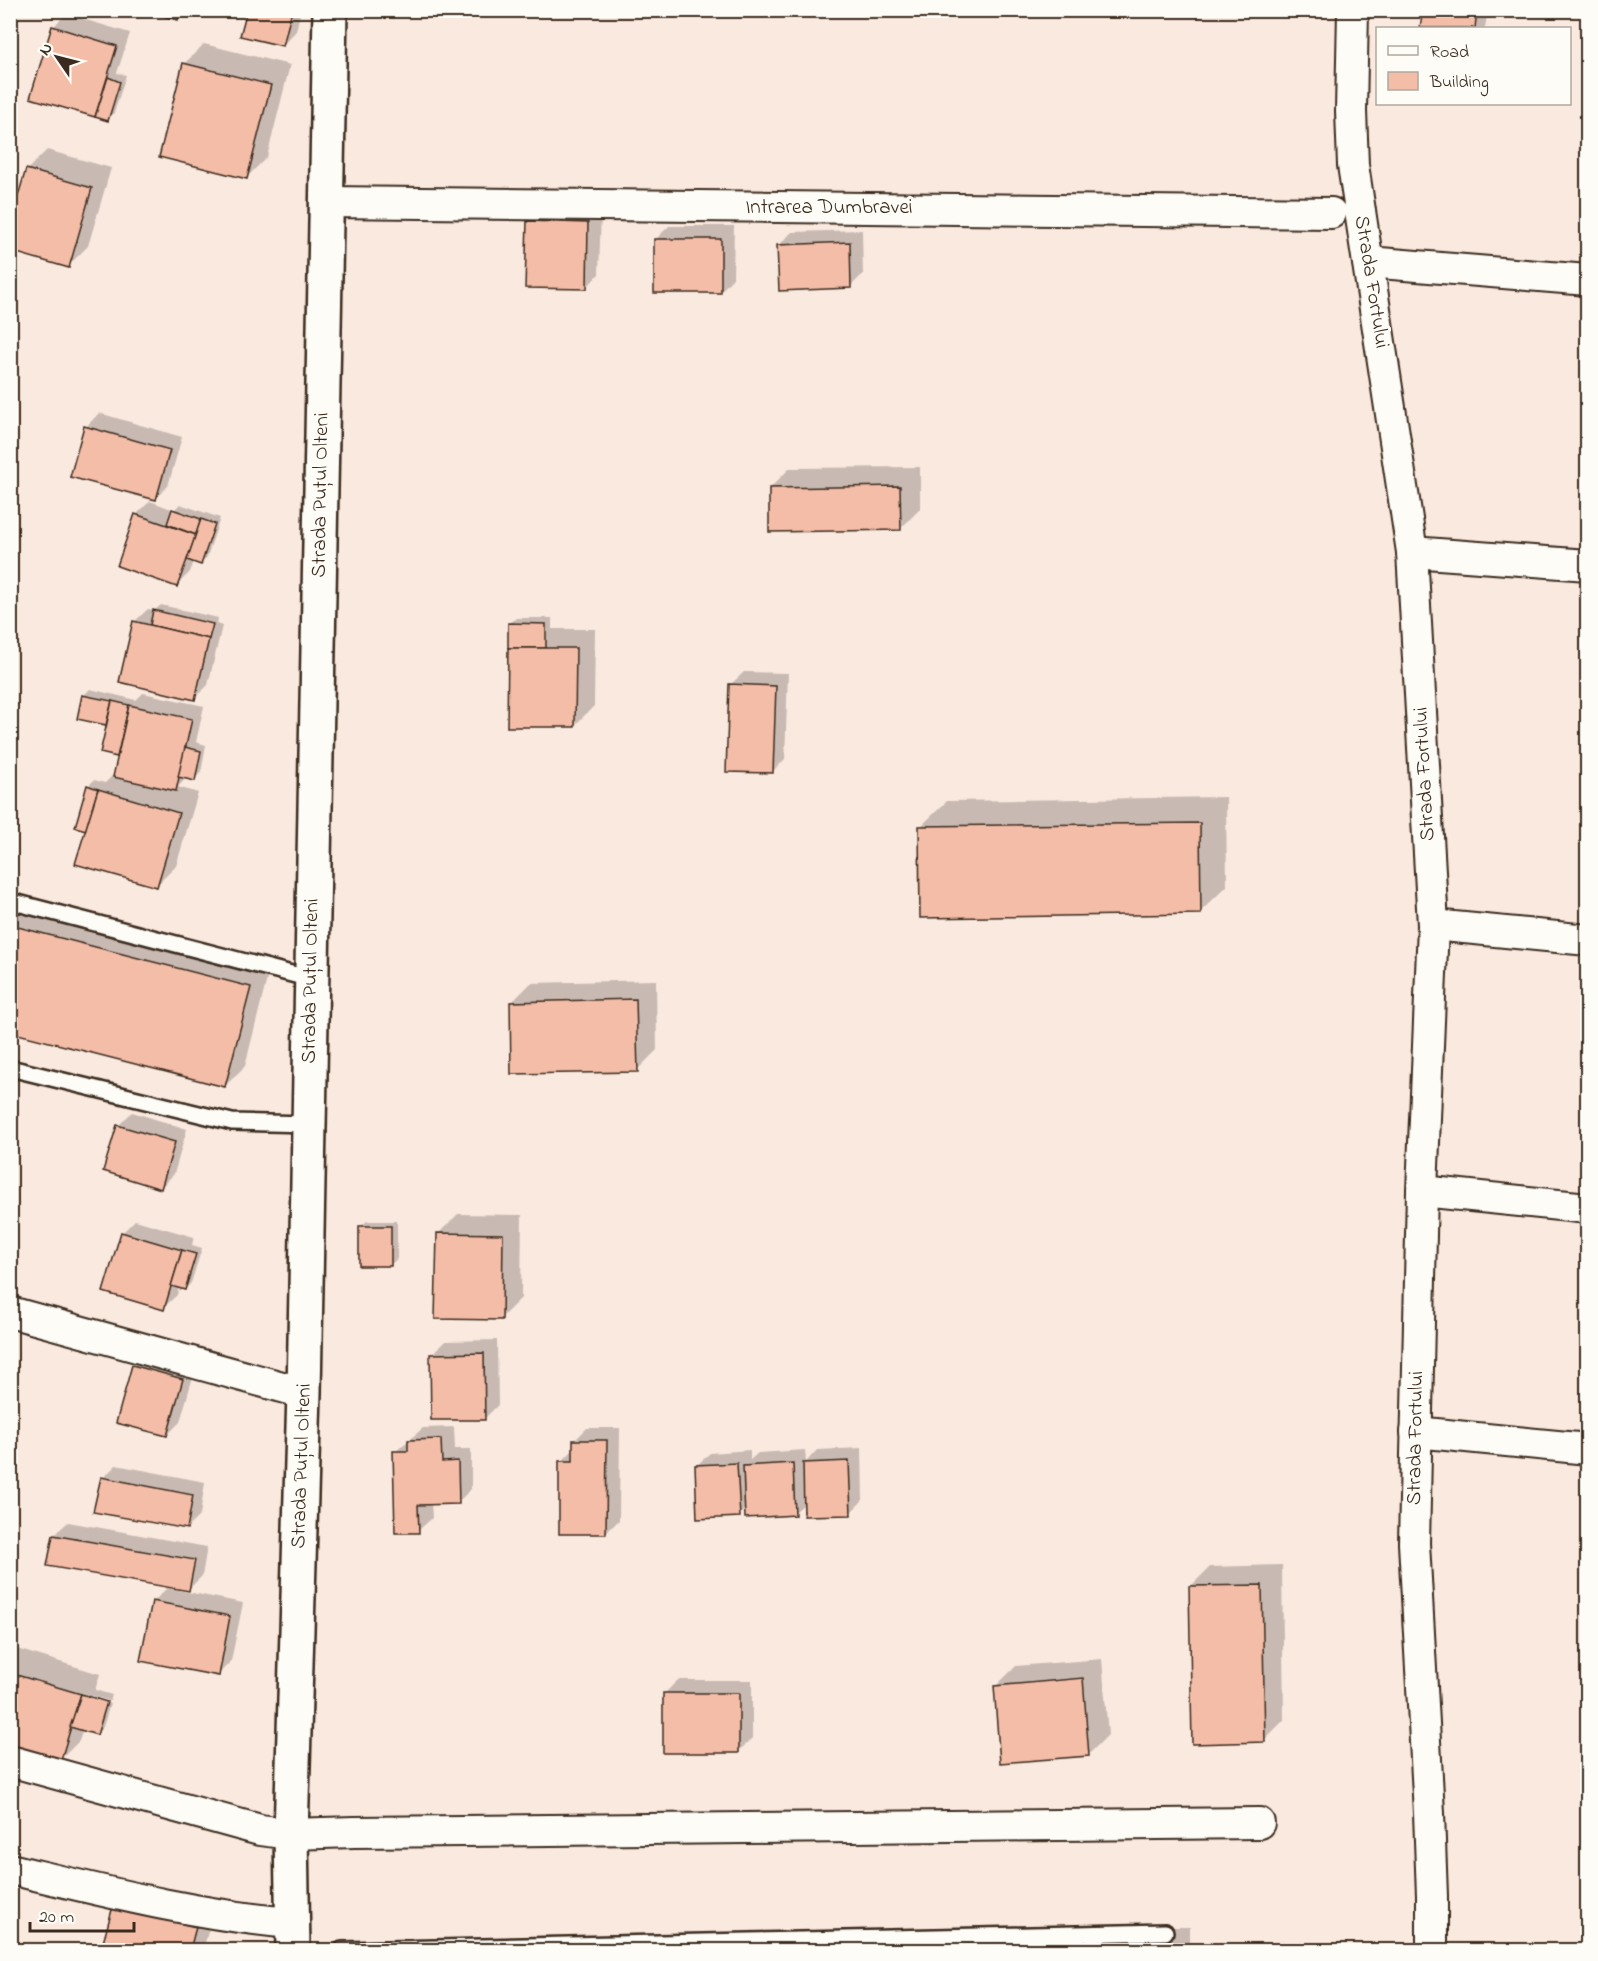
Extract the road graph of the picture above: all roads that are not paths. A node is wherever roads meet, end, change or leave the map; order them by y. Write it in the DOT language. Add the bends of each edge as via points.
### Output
graph roads {
  1 [pos="330,10"];
  2 [pos="1353,10"];
  3 [pos="327,202"];
  4 [pos="1331,213"];
  5 [pos="1368,262"];
  6 [pos="1587,280"];
  7 [pos="1412,552"];
  8 [pos="1587,565"];
  9 [pos="10,901"];
  10 [pos="1433,925"];
  11 [pos="1587,940"];
  12 [pos="311,979"];
  13 [pos="10,1068"];
  14 [pos="309,1124"];
  15 [pos="1422,1191"];
  16 [pos="1587,1208"];
  17 [pos="10,1312"];
  18 [pos="304,1393"];
  19 [pos="1416,1432"];
  20 [pos="1587,1449"];
  21 [pos="10,1761"];
  22 [pos="1259,1823"];
  23 [pos="291,1834"];
  24 [pos="10,1869"];
  25 [pos="1166,1932"];
  26 [pos="292,1937"];
  27 [pos="342,1950"];
  28 [pos="1432,1950"];
  1 -- 3 [label="street, Strada Puțul Olteni"];
  2 -- 5 [label="street, Strada Fortului" via="1353,165"];
  3 -- 4 [label="street, Intrarea Dumbravei"];
  3 -- 12 [label="street, Strada Puțul Olteni"];
  5 -- 6 [label="street"];
  5 -- 7 [label="street, Strada Fortului"];
  7 -- 8 [label="street"];
  7 -- 10 [label="street, Strada Fortului"];
  9 -- 12 [label="lane"];
  10 -- 11 [label="street"];
  10 -- 15 [label="street, Strada Fortului"];
  12 -- 14 [label="street, Strada Puțul Olteni"];
  13 -- 14 [label="lane" via="232,1122"];
  14 -- 18 [label="street, Strada Puțul Olteni"];
  15 -- 16 [label="street"];
  15 -- 19 [label="street, Strada Fortului"];
  17 -- 18 [label="street"];
  18 -- 23 [label="street, Strada Puțul Olteni"];
  19 -- 20 [label="street"];
  19 -- 28 [label="street, Strada Fortului" via="1414,1543 1430,1825"];
  21 -- 23 [label="street" via="246,1827"];
  22 -- 23 [label="street"];
  23 -- 26 [label="street, Strada Puțul Olteni"];
  24 -- 26 [label="street" via="140,1900 244,1919"];
  25 -- 27 [label="lane"];
}
